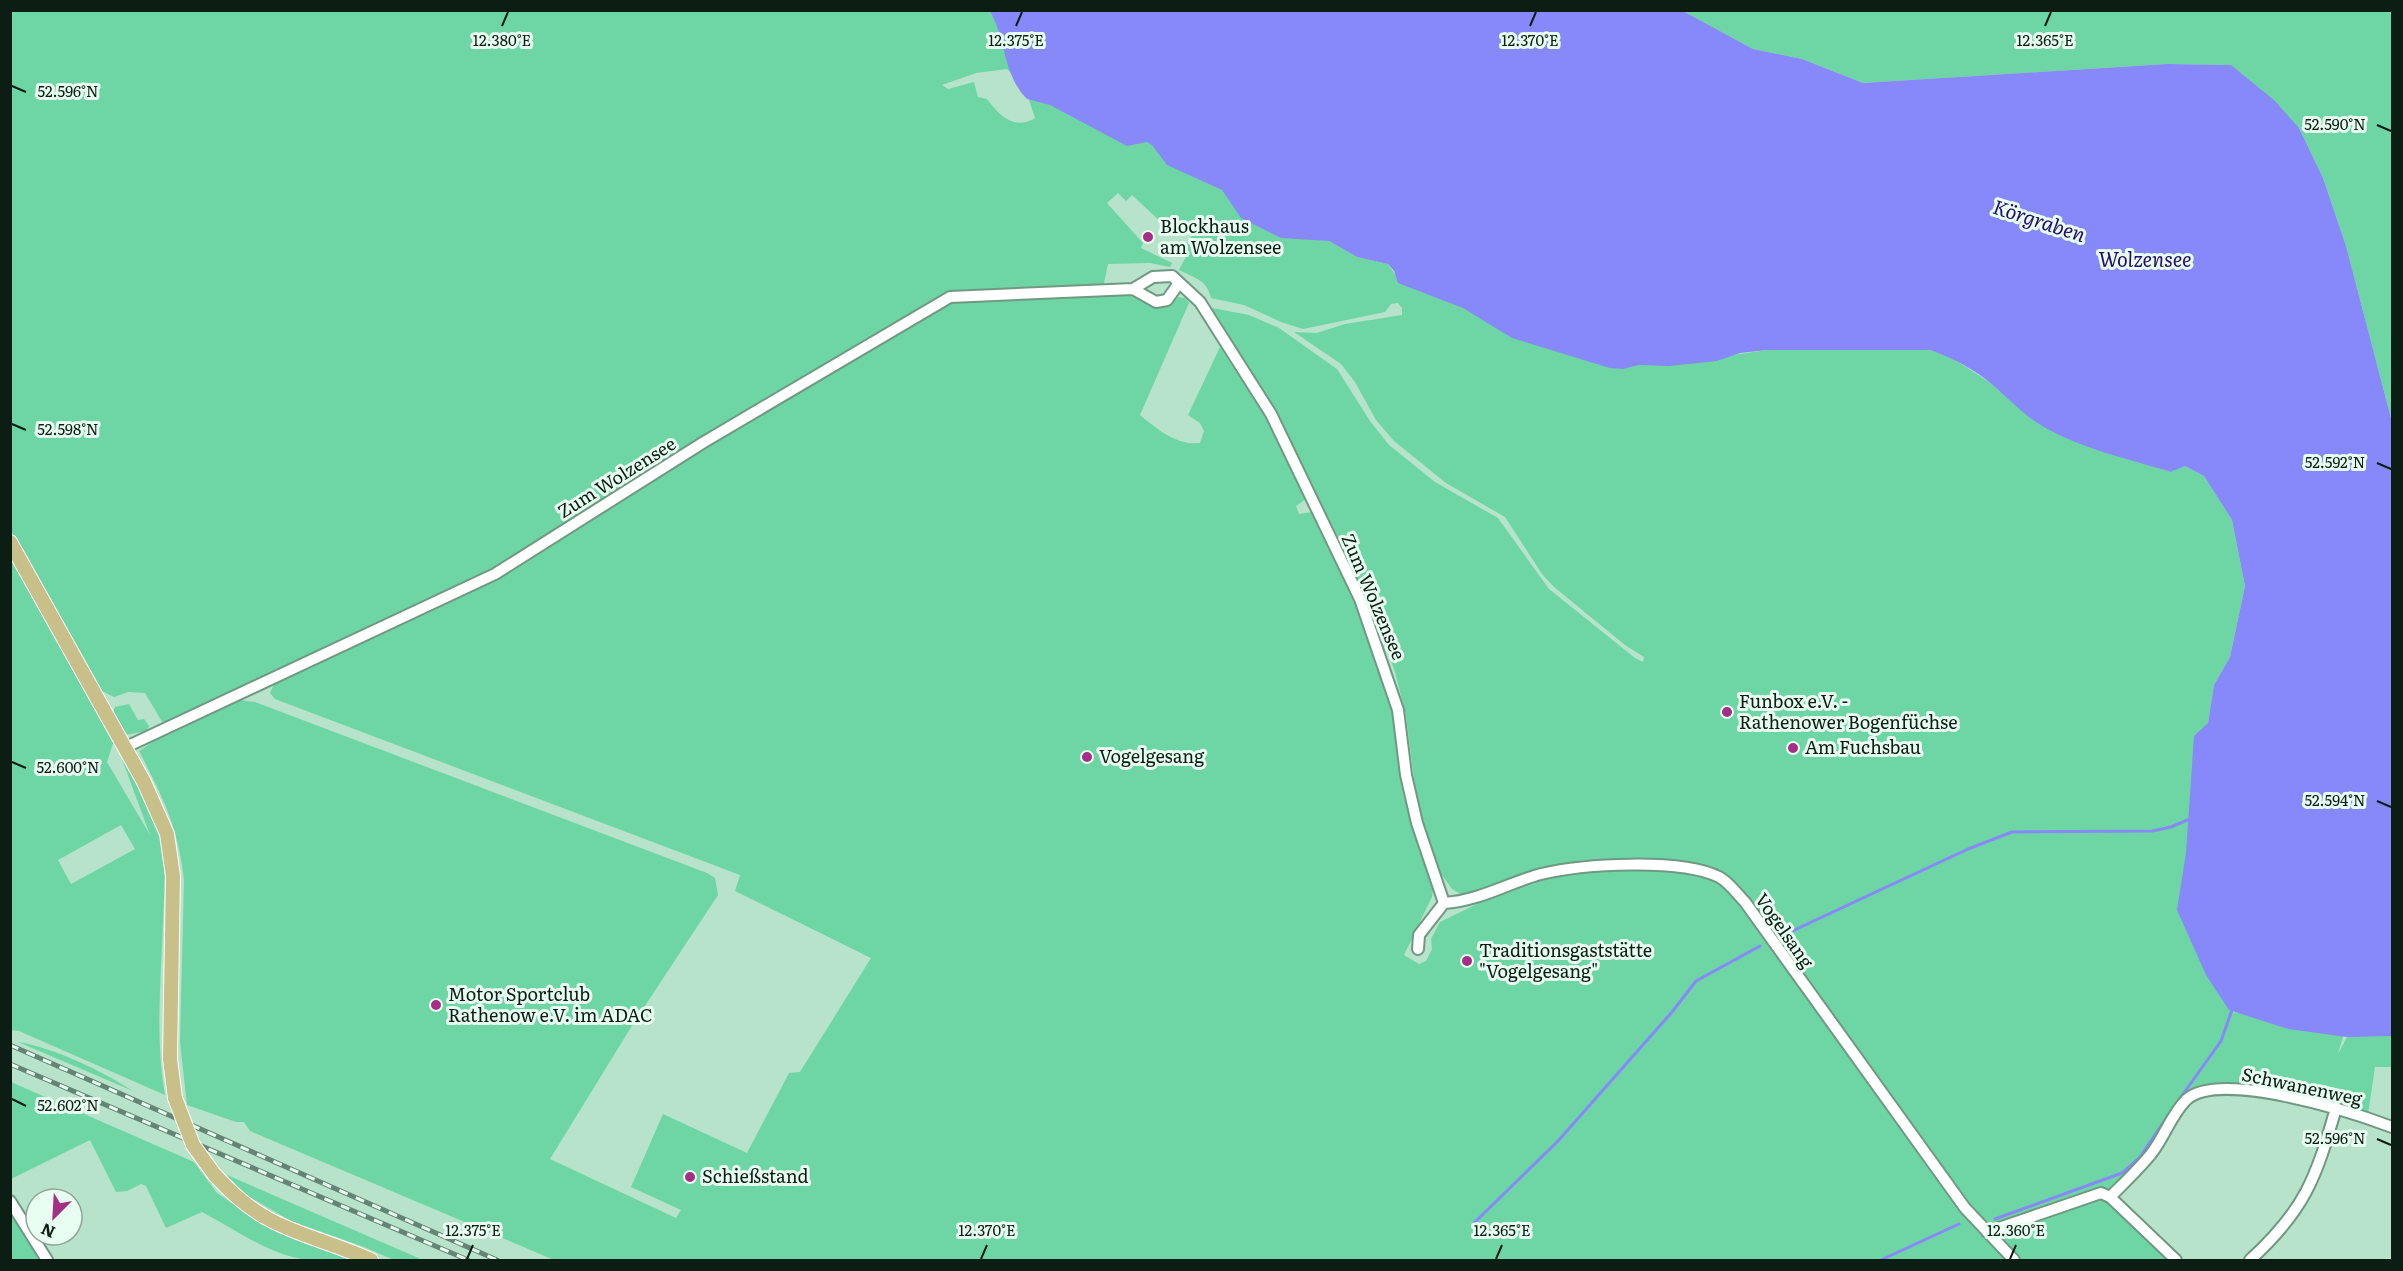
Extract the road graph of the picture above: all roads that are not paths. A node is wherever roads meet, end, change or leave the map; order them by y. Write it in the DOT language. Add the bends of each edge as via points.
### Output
graph roads {
  1 [pos="1179,283"];
  2 [pos="1134,289"];
  3 [pos="10,542"];
  4 [pos="126,747"];
  5 [pos="1444,903"];
  6 [pos="1418,949"];
  7 [pos="2336,1108"];
  8 [pos="2392,1126"];
  9 [pos="2110,1197"];
  10 [pos="10,1201"];
  11 [pos="1987,1232"];
  12 [pos="46,1260"];
  13 [pos="371,1260"];
  14 [pos="2014,1260"];
  15 [pos="2176,1260"];
  16 [pos="2250,1260"];
  1 -- 2 [label="street, Zum Wolzensee" via="1172,276 1153,278"];
  1 -- 2 [label="street, Zum Wolzensee" via="1167,300 1156,302"];
  1 -- 5 [label="street, Zum Wolzensee" via="1200,302 1271,414 1360,599 1398,710 1415,814"];
  2 -- 4 [label="street, Zum Wolzensee" via="950,297 704,442 495,574"];
  3 -- 4 [label="main road"];
  4 -- 13 [label="main road, bridge" via="158,809 172,858 170,1059 175,1098 193,1145 214,1174 245,1205 277,1226"];
  5 -- 6 [label="street" via="1419,936"];
  5 -- 11 [label="street, Vogelsang" via="1466,902 1539,875 1585,865 1666,866 1719,877 1745,902 1965,1208"];
  7 -- 8 [label="street, Schwanenweg"];
  7 -- 9 [label="street, Schwanenweg" via="2252,1090 2203,1089 2186,1101 2151,1154"];
  7 -- 16 [label="street" via="2306,1194 2295,1213"];
  9 -- 11 [label="street" via="2101,1193 2086,1197"];
  9 -- 15 [label="street"];
  10 -- 12 [label="street"];
  11 -- 14 [label="street, Vogelsang"];
}
